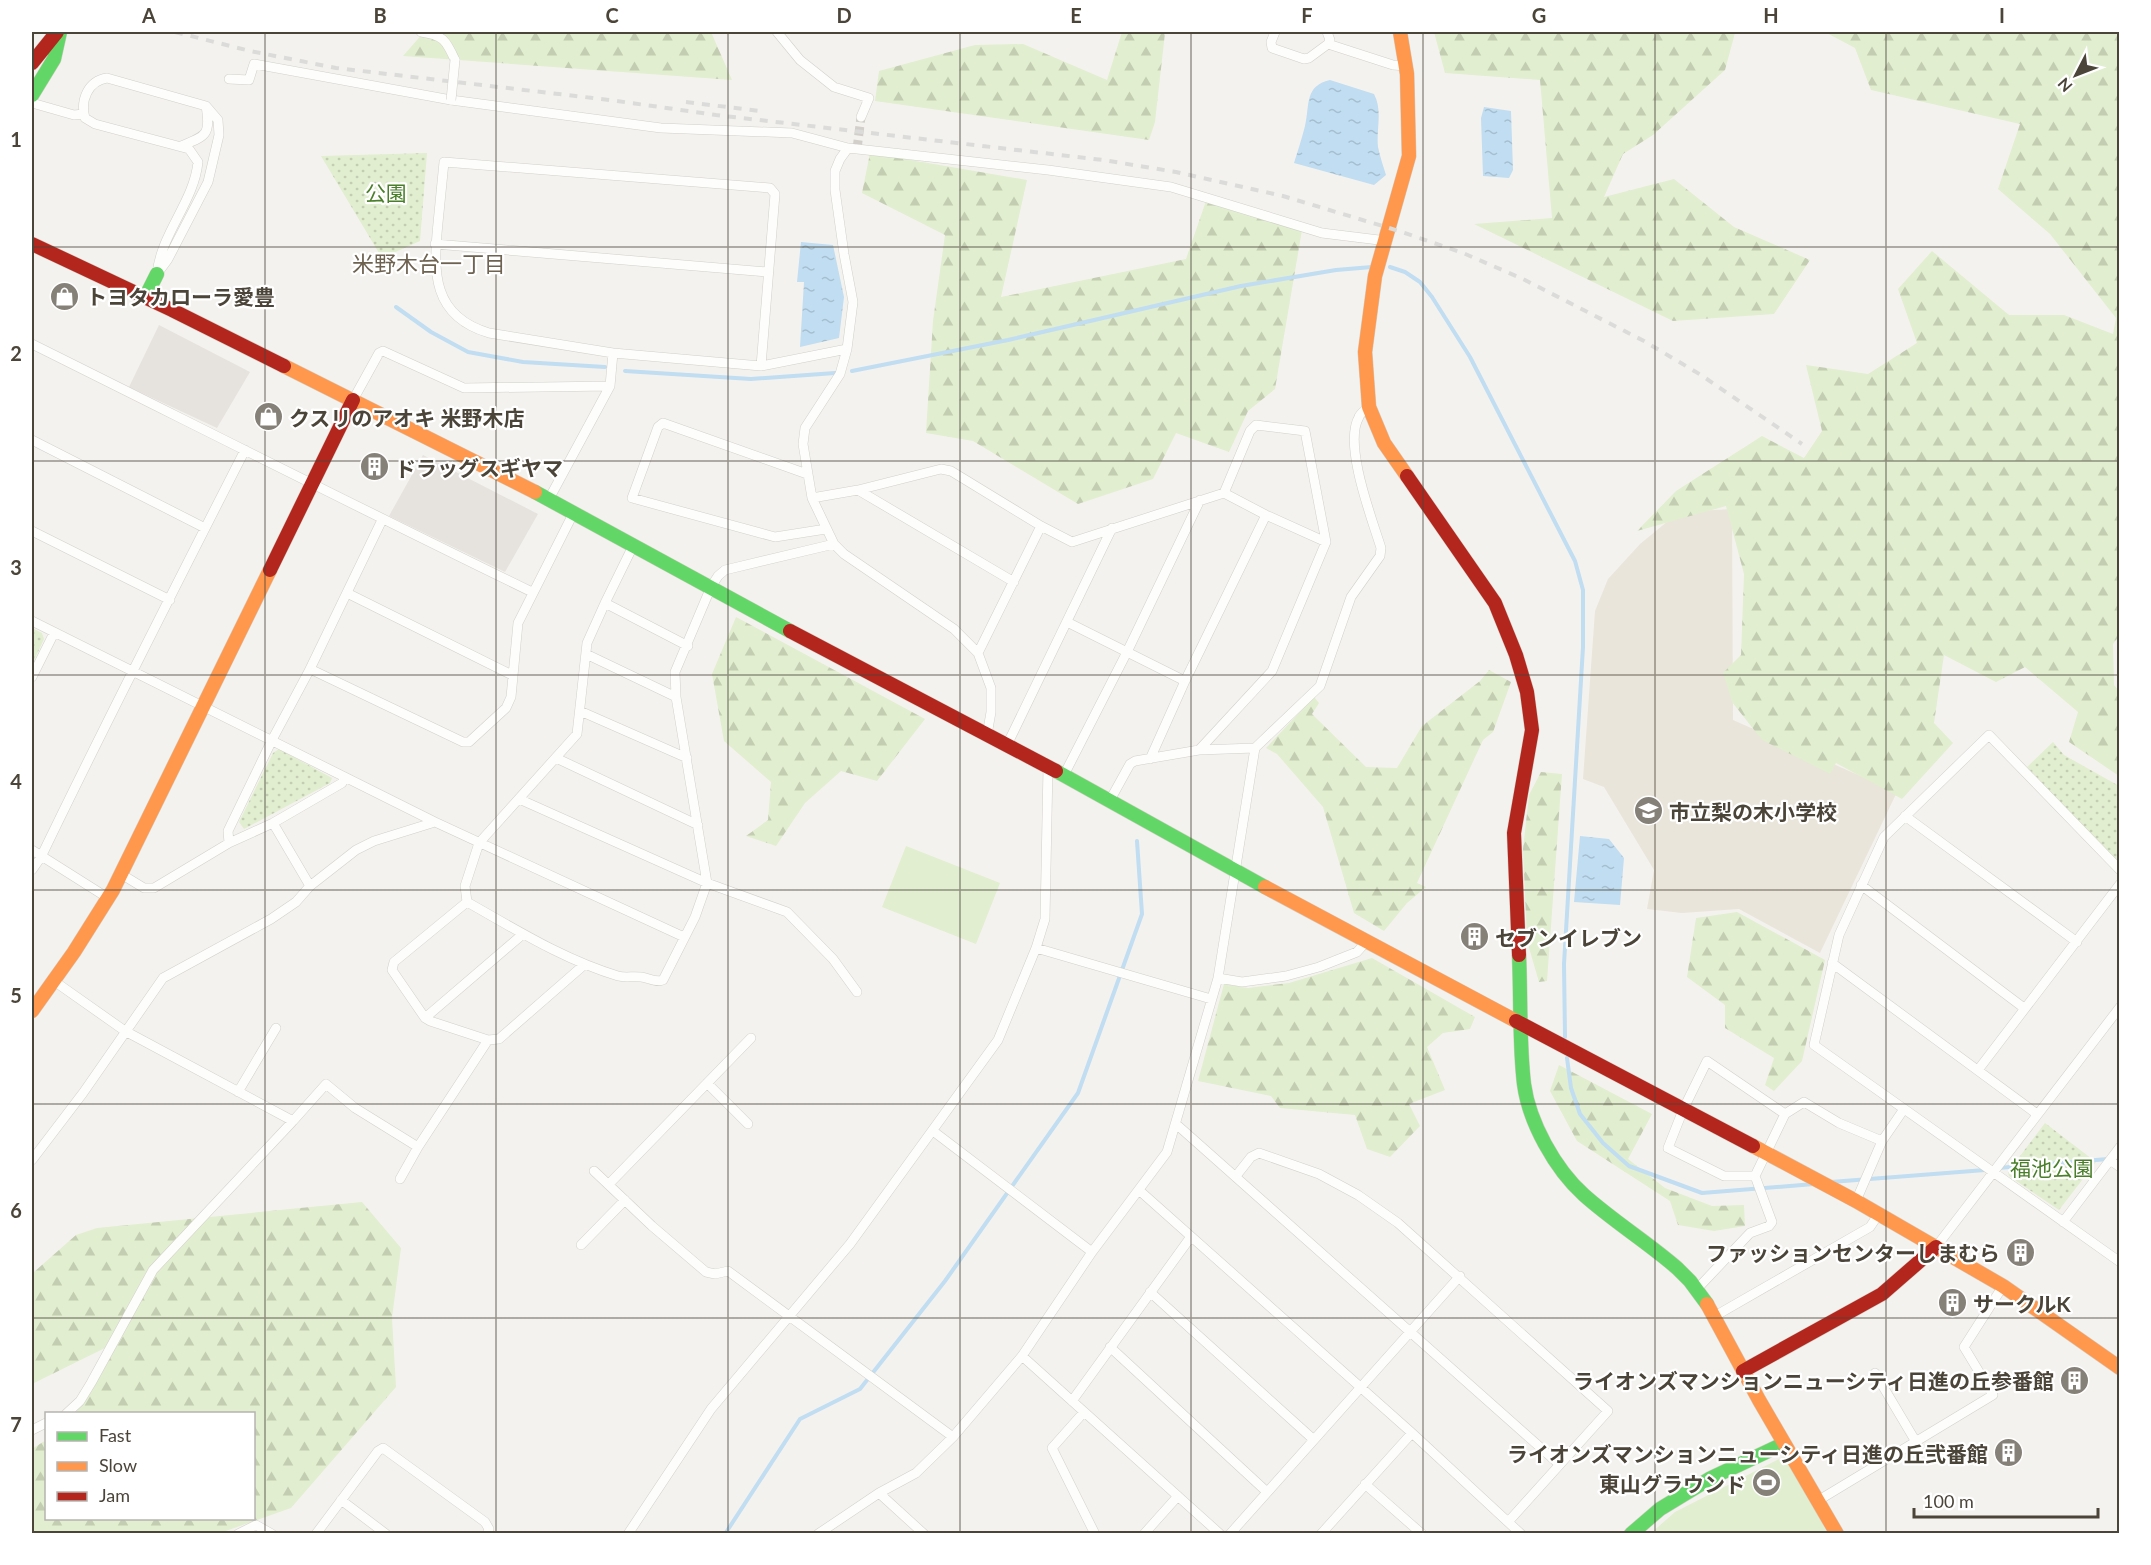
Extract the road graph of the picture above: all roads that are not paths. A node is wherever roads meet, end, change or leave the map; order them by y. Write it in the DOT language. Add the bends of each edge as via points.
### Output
graph roads {
  1 [pos="59,32"];
  2 [pos="421,32"];
  3 [pos="777,32"];
  4 [pos="1275,32"];
  5 [pos="1327,32"];
  6 [pos="1400,32"];
  7 [pos="1328,44"];
  8 [pos="32,63"];
  9 [pos="1406,66"];
  10 [pos="229,79"];
  11 [pos="32,95"];
  12 [pos="451,100"];
  13 [pos="32,103"];
  14 [pos="207,106"];
  15 [pos="84,114"];
  16 [pos="861,117"];
  17 [pos="181,146"];
  18 [pos="848,148"];
  19 [pos="1387,241"];
  20 [pos="32,244"];
  21 [pos="435,244"];
  22 [pos="768,272"];
  23 [pos="157,274"];
  24 [pos="145,298"];
  25 [pos="32,344"];
  26 [pos="847,349"];
  27 [pos="613,353"];
  28 [pos="761,366"];
  29 [pos="610,386"];
  30 [pos="353,400"];
  31 [pos="1369,407"];
  32 [pos="32,440"];
  33 [pos="245,450"];
  34 [pos="807,474"];
  35 [pos="312,485"];
  36 [pos="858,490"];
  37 [pos="1224,493"];
  38 [pos="812,498"];
  39 [pos="549,499"];
  40 [pos="1200,500"];
  41 [pos="574,512"];
  42 [pos="1266,515"];
  43 [pos="382,520"];
  44 [pos="1041,526"];
  45 [pos="205,528"];
  46 [pos="1112,528"];
  47 [pos="826,529"];
  48 [pos="32,531"];
  49 [pos="1326,542"];
  50 [pos="834,544"];
  51 [pos="633,546"];
  52 [pos="1014,582"];
  53 [pos="711,587"];
  54 [pos="532,592"];
  55 [pos="347,593"];
  56 [pos="170,600"];
  57 [pos="605,603"];
  58 [pos="32,621"];
  59 [pos="1067,622"];
  60 [pos="54,633"];
  61 [pos="687,645"];
  62 [pos="1127,652"];
  63 [pos="586,654"];
  64 [pos="978,654"];
  65 [pos="310,669"];
  66 [pos="131,670"];
  67 [pos="512,675"];
  68 [pos="32,677"];
  69 [pos="1185,681"];
  70 [pos="676,697"];
  71 [pos="202,706"];
  72 [pos="580,711"];
  73 [pos="987,735"];
  74 [pos="272,740"];
  75 [pos="1007,745"];
  76 [pos="1255,748"];
  77 [pos="1199,750"];
  78 [pos="556,758"];
  79 [pos="687,758"];
  80 [pos="1150,759"];
  81 [pos="1048,767"];
  82 [pos="1064,775"];
  83 [pos="345,777"];
  84 [pos="519,799"];
  85 [pos="1108,802"];
  86 [pos="1905,816"];
  87 [pos="435,822"];
  88 [pos="273,823"];
  89 [pos="698,825"];
  90 [pos="229,843"];
  91 [pos="479,843"];
  92 [pos="32,850"];
  93 [pos="40,857"];
  94 [pos="32,870"];
  95 [pos="1235,870"];
  96 [pos="2120,870"];
  97 [pos="121,874"];
  98 [pos="707,883"];
  99 [pos="2120,884"];
  100 [pos="1861,885"];
  101 [pos="310,886"];
  102 [pos="108,898"];
  103 [pos="467,902"];
  104 [pos="523,934"];
  105 [pos="684,937"];
  106 [pos="1366,942"];
  107 [pos="2077,942"];
  108 [pos="1036,948"];
  109 [pos="1832,963"];
  110 [pos="585,964"];
  111 [pos="1218,978"];
  112 [pos="54,981"];
  113 [pos="857,992"];
  114 [pos="1211,999"];
  115 [pos="2120,1007"];
  116 [pos="2024,1008"];
  117 [pos="32,1011"];
  118 [pos="425,1018"];
  119 [pos="1523,1024"];
  120 [pos="276,1028"];
  121 [pos="125,1031"];
  122 [pos="751,1038"];
  123 [pos="488,1040"];
  124 [pos="1978,1070"];
  125 [pos="707,1083"];
  126 [pos="238,1092"];
  127 [pos="1904,1109"];
  128 [pos="1683,1110"];
  129 [pos="1785,1114"];
  130 [pos="2037,1114"];
  131 [pos="293,1122"];
  132 [pos="748,1124"];
  133 [pos="1176,1124"];
  134 [pos="933,1131"];
  135 [pos="1882,1141"];
  136 [pos="418,1147"];
  137 [pos="2120,1147"];
  138 [pos="1767,1154"];
  139 [pos="32,1160"];
  140 [pos="2110,1160"];
  141 [pos="2120,1167"];
  142 [pos="594,1171"];
  143 [pos="1993,1172"];
  144 [pos="1236,1176"];
  145 [pos="1755,1176"];
  146 [pos="400,1179"];
  147 [pos="609,1185"];
  148 [pos="1140,1191"];
  149 [pos="625,1200"];
  150 [pos="1856,1201"];
  151 [pos="1878,1215"];
  152 [pos="2062,1222"];
  153 [pos="1190,1238"];
  154 [pos="581,1245"];
  155 [pos="1936,1247"];
  156 [pos="1092,1252"];
  157 [pos="2120,1262"];
  158 [pos="1460,1276"];
  159 [pos="2003,1286"];
  160 [pos="1697,1289"];
  161 [pos="1150,1292"];
  162 [pos="790,1315"];
  163 [pos="1714,1316"];
  164 [pos="1411,1331"];
  165 [pos="1110,1347"];
  166 [pos="1022,1356"];
  167 [pos="2120,1368"];
  168 [pos="1743,1371"];
  169 [pos="1875,1372"];
  170 [pos="1360,1387"];
  171 [pos="1072,1401"];
  172 [pos="67,1412"];
  173 [pos="1084,1412"];
  174 [pos="1412,1432"];
  175 [pos="953,1437"];
  176 [pos="1314,1440"];
  177 [pos="1916,1442"];
  178 [pos="1783,1444"];
  179 [pos="1559,1464"];
  180 [pos="1365,1484"];
  181 [pos="1267,1492"];
  182 [pos="879,1493"];
  183 [pos="1178,1496"];
  184 [pos="341,1500"];
  185 [pos="1819,1500"];
  186 [pos="1508,1522"];
  187 [pos="238,1533"];
  188 [pos="272,1533"];
  189 [pos="316,1533"];
  190 [pos="386,1533"];
  191 [pos="487,1533"];
  192 [pos="628,1533"];
  193 [pos="819,1533"];
  194 [pos="924,1533"];
  195 [pos="1095,1533"];
  196 [pos="1144,1533"];
  197 [pos="1220,1533"];
  198 [pos="1230,1533"];
  199 [pos="1321,1533"];
  200 [pos="1422,1533"];
  201 [pos="1521,1533"];
  202 [pos="1631,1533"];
  203 [pos="1837,1533"];
  1 -- 8 [label="street"];
  1 -- 11 [label="street" via="54,59"];
  2 -- 12 [label="street, bridge" via="438,34 455,60"];
  3 -- 16 [label="street" via="800,60 834,87 869,98"];
  4 -- 7 [label="street" via="1272,48 1304,59"];
  5 -- 7 [label="street"];
  6 -- 9 [label="street"];
  7 -- 9 [label="street"];
  9 -- 19 [label="street" via="1409,156"];
  10 -- 12 [label="street" via="249,80 254,64"];
  12 -- 18 [label="street" via="661,128 792,133"];
  13 -- 15 [label="street" via="74,115"];
  14 -- 15 [label="street" via="107,78 91,84"];
  14 -- 17 [label="street" via="206,133"];
  14 -- 23 [label="street" via="218,120 219,135 208,182"];
  15 -- 17 [label="street" via="94,124"];
  17 -- 23 [label="street" via="194,155 197,173 163,245"];
  18 -- 19 [label="street" via="1171,187 1322,232"];
  18 -- 26 [label="street" via="835,171 853,302"];
  19 -- 31 [label="street" via="1375,276 1365,352"];
  20 -- 24 [label="street"];
  21 -- 22 [label="street"];
  21 -- 22 [label="street" via="444,162 478,163 770,188 775,194"];
  21 -- 27 [label="street" via="435,274 441,292 454,313 472,327"];
  22 -- 28 [label="street"];
  23 -- 24 [label="street"];
  24 -- 30 [label="street"];
  25 -- 33 [label="street"];
  26 -- 28 [label="street"];
  26 -- 34 [label="street" via="840,374 806,428 803,444"];
  27 -- 28 [label="street"];
  27 -- 29 [label="street"];
  29 -- 30 [label="street" via="464,388 383,351"];
  29 -- 39 [label="street"];
  30 -- 35 [label="street"];
  30 -- 39 [label="street"];
  31 -- 76 [label="street" via="1359,417 1354,436 1359,475 1382,548 1380,556 1351,597 1320,686"];
  31 -- 119 [label="street" via="1384,443 1495,603 1527,692 1532,730 1514,833"];
  32 -- 45 [label="street"];
  33 -- 35 [label="street"];
  33 -- 45 [label="street"];
  34 -- 38 [label="street"];
  34 -- 47 [label="street" via="663,423 658,426 632,498 775,537"];
  35 -- 43 [label="street"];
  35 -- 71 [label="street"];
  36 -- 38 [label="street"];
  36 -- 44 [label="street" via="940,469 951,471"];
  36 -- 52 [label="street"];
  37 -- 40 [label="street"];
  37 -- 42 [label="street"];
  37 -- 49 [label="street" via="1256,425 1305,431"];
  38 -- 47 [label="street"];
  39 -- 41 [label="street"];
  40 -- 46 [label="street"];
  40 -- 62 [label="street"];
  41 -- 51 [label="street"];
  41 -- 54 [label="street"];
  42 -- 49 [label="street"];
  42 -- 69 [label="street"];
  43 -- 54 [label="street"];
  43 -- 55 [label="street"];
  44 -- 46 [label="street" via="1072,542"];
  44 -- 52 [label="street"];
  45 -- 56 [label="street"];
  46 -- 59 [label="street"];
  47 -- 50 [label="street"];
  48 -- 56 [label="street"];
  49 -- 77 [label="street" via="1272,670"];
  50 -- 53 [label="street" via="725,570"];
  50 -- 64 [label="street" via="954,629"];
  51 -- 53 [label="street"];
  51 -- 57 [label="street"];
  52 -- 64 [label="street"];
  53 -- 61 [label="street"];
  53 -- 73 [label="street"];
  54 -- 67 [label="street" via="518,623"];
  55 -- 65 [label="street"];
  55 -- 67 [label="street"];
  56 -- 66 [label="street"];
  57 -- 61 [label="street"];
  57 -- 63 [label="street"];
  58 -- 60 [label="street"];
  59 -- 62 [label="street"];
  59 -- 75 [label="street"];
  60 -- 66 [label="street"];
  60 -- 68 [label="street"];
  61 -- 70 [label="street" via="675,672"];
  62 -- 69 [label="street"];
  62 -- 82 [label="street"];
  63 -- 70 [label="street"];
  63 -- 72 [label="street"];
  64 -- 73 [label="street" via="991,688"];
  65 -- 67 [label="street" via="463,742 474,739 506,708"];
  65 -- 74 [label="street"];
  66 -- 71 [label="street"];
  66 -- 93 [label="street"];
  69 -- 80 [label="street"];
  70 -- 79 [label="street"];
  71 -- 74 [label="street"];
  71 -- 97 [label="street"];
  72 -- 78 [label="street" via="578,734"];
  72 -- 79 [label="street"];
  73 -- 75 [label="street"];
  74 -- 83 [label="street"];
  74 -- 90 [label="street" via="228,831"];
  75 -- 81 [label="street"];
  76 -- 77 [label="street"];
  76 -- 95 [label="street"];
  77 -- 80 [label="street"];
  78 -- 84 [label="street"];
  78 -- 89 [label="street"];
  79 -- 89 [label="street"];
  80 -- 85 [label="street" via="1130,764"];
  81 -- 82 [label="street"];
  81 -- 108 [label="street" via="1045,919"];
  82 -- 85 [label="street"];
  83 -- 87 [label="street"];
  83 -- 88 [label="street" via="342,783"];
  84 -- 91 [label="street"];
  84 -- 98 [label="street"];
  85 -- 95 [label="street"];
  86 -- 96 [label="street" via="1989,735"];
  86 -- 100 [label="street" via="1884,837"];
  86 -- 107 [label="street"];
  87 -- 91 [label="street"];
  87 -- 101 [label="street" via="356,850"];
  88 -- 90 [label="street"];
  88 -- 101 [label="street"];
  89 -- 98 [label="street"];
  90 -- 97 [label="street" via="150,889"];
  91 -- 103 [label="street" via="465,886"];
  91 -- 105 [label="street"];
  92 -- 93 [label="street"];
  93 -- 94 [label="street"];
  93 -- 102 [label="street"];
  95 -- 106 [label="street"];
  95 -- 111 [label="street"];
  97 -- 102 [label="street"];
  98 -- 105 [label="street"];
  98 -- 113 [label="street" via="787,912 833,958"];
  99 -- 107 [label="street"];
  100 -- 109 [label="street" via="1839,935"];
  100 -- 116 [label="street"];
  101 -- 121 [label="street" via="296,902 271,919 163,978"];
  102 -- 112 [label="street"];
  103 -- 104 [label="street"];
  103 -- 118 [label="street" via="392,966"];
  104 -- 110 [label="street"];
  104 -- 118 [label="street"];
  105 -- 110 [label="street" via="659,982 620,976"];
  106 -- 111 [label="street" via="1357,952 1319,968 1242,982"];
  106 -- 119 [label="street"];
  107 -- 116 [label="street"];
  108 -- 114 [label="street"];
  108 -- 134 [label="street" via="998,1040"];
  109 -- 124 [label="street"];
  109 -- 127 [label="street" via="1814,1045"];
  110 -- 123 [label="street" via="499,1039"];
  111 -- 114 [label="street"];
  112 -- 117 [label="street"];
  112 -- 121 [label="street"];
  114 -- 133 [label="street"];
  115 -- 130 [label="street"];
  116 -- 124 [label="street"];
  118 -- 123 [label="street"];
  119 -- 128 [label="street"];
  119 -- 160 [label="street" via="1524,1085 1530,1112 1557,1163 1582,1194 1673,1264"];
  120 -- 126 [label="street"];
  121 -- 126 [label="street"];
  121 -- 139 [label="street"];
  122 -- 125 [label="street"];
  123 -- 136 [label="street"];
  124 -- 130 [label="street"];
  125 -- 132 [label="street"];
  125 -- 147 [label="street"];
  126 -- 131 [label="street"];
  127 -- 135 [label="street"];
  127 -- 143 [label="street"];
  128 -- 129 [label="street" via="1707,1061"];
  128 -- 138 [label="street"];
  128 -- 145 [label="street" via="1668,1148 1724,1176"];
  129 -- 135 [label="street" via="1804,1102 1839,1123"];
  129 -- 138 [label="street"];
  130 -- 143 [label="street"];
  131 -- 136 [label="street" via="326,1083 355,1108"];
  131 -- 172 [label="street" via="153,1270 91,1383"];
  133 -- 144 [label="street"];
  133 -- 148 [label="street" via="1167,1152"];
  134 -- 156 [label="street"];
  134 -- 162 [label="street" via="850,1245"];
  135 -- 150 [label="street"];
  136 -- 146 [label="street"];
  137 -- 140 [label="street"];
  138 -- 145 [label="street"];
  138 -- 150 [label="street"];
  140 -- 141 [label="street"];
  140 -- 152 [label="street"];
  142 -- 147 [label="street"];
  143 -- 152 [label="street"];
  143 -- 155 [label="street"];
  144 -- 158 [label="street" via="1259,1153 1319,1174 1358,1194"];
  144 -- 164 [label="street"];
  145 -- 160 [label="street" via="1772,1222 1750,1233"];
  147 -- 149 [label="street"];
  148 -- 153 [label="street"];
  148 -- 156 [label="street"];
  149 -- 154 [label="street"];
  149 -- 162 [label="street" via="706,1272 728,1271"];
  150 -- 151 [label="street"];
  151 -- 155 [label="street"];
  151 -- 163 [label="street" via="1870,1227"];
  152 -- 157 [label="street"];
  153 -- 161 [label="street"];
  153 -- 170 [label="street"];
  155 -- 159 [label="street"];
  155 -- 168 [label="street" via="1882,1294"];
  156 -- 166 [label="street"];
  158 -- 164 [label="street"];
  158 -- 179 [label="street" via="1608,1411"];
  159 -- 167 [label="street"];
  159 -- 177 [label="street" via="1964,1347 1993,1395"];
  160 -- 163 [label="street"];
  161 -- 165 [label="street"];
  161 -- 176 [label="street"];
  162 -- 175 [label="street"];
  162 -- 192 [label="street" via="711,1409"];
  163 -- 168 [label="street"];
  164 -- 170 [label="street"];
  164 -- 179 [label="street"];
  165 -- 171 [label="street"];
  165 -- 181 [label="street"];
  166 -- 171 [label="street"];
  166 -- 175 [label="street"];
  168 -- 178 [label="street"];
  169 -- 177 [label="street"];
  170 -- 174 [label="street"];
  170 -- 176 [label="street"];
  171 -- 173 [label="street"];
  173 -- 183 [label="street"];
  173 -- 195 [label="street" via="1052,1448"];
  174 -- 180 [label="street"];
  174 -- 186 [label="street"];
  175 -- 182 [label="street" via="916,1473"];
  176 -- 181 [label="street"];
  177 -- 185 [label="street"];
  178 -- 185 [label="street"];
  178 -- 202 [label="street" via="1712,1478 1660,1509"];
  179 -- 186 [label="street"];
  180 -- 199 [label="street"];
  180 -- 200 [label="street"];
  181 -- 198 [label="street"];
  182 -- 193 [label="street"];
  182 -- 194 [label="street"];
  183 -- 196 [label="street"];
  183 -- 197 [label="street"];
  184 -- 189 [label="street"];
  184 -- 190 [label="street"];
  184 -- 191 [label="street" via="378,1451 386,1449 485,1522"];
  185 -- 203 [label="street"];
  186 -- 201 [label="street"];
  187 -- 188 [label="street" via="256,1525"];
}
